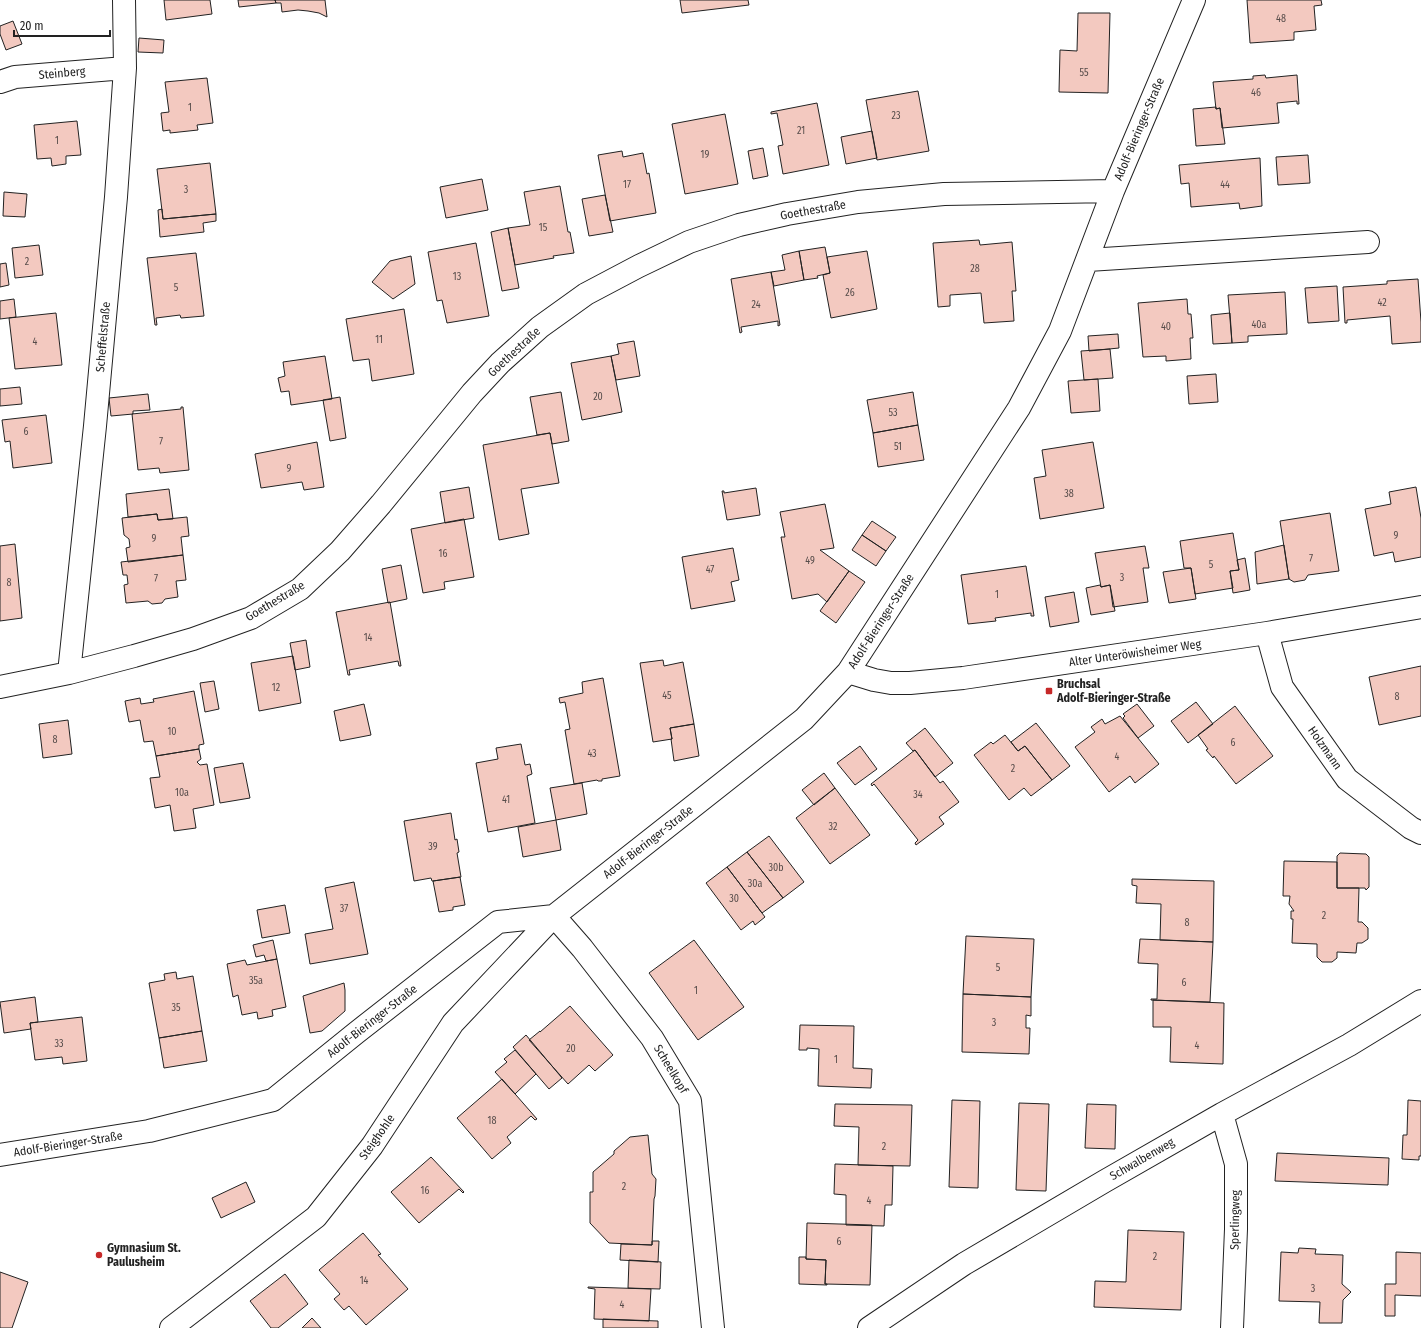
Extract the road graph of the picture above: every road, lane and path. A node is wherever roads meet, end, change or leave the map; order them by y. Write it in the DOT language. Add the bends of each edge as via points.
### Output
graph roads {
  1 [pos="124,0"];
  2 [pos="1194,0"];
  3 [pos="125,68"];
  4 [pos="0,82"];
  5 [pos="1114,191"];
  6 [pos="1368,242"];
  7 [pos="1088,260"];
  8 [pos="1421,607"];
  9 [pos="1267,633"];
  10 [pos="848,672"];
  11 [pos="69,673"];
  12 [pos="0,687"];
  13 [pos="1421,832"];
  14 [pos="554,916"];
  15 [pos="1421,1001"];
  16 [pos="1222,1114"];
  17 [pos="0,1155"];
  18 [pos="171,1328"];
  19 [pos="713,1328"];
  20 [pos="869,1328"];
  21 [pos="1232,1328"];
  1 -- 3 [label="street, Scheffelstraße"];
  2 -- 5 [label="street, Adolf-Bieringer-Straße"];
  3 -- 4 [label="street, Steinberg" via="15,77"];
  3 -- 11 [label="street, Scheffelstraße" via="115,213"];
  5 -- 7 [label="street, Adolf-Bieringer-Straße"];
  5 -- 11 [label="street, Goethestraße" via="944,194 858,202 739,225 689,242 586,294 540,327 500,363 472,393 345,545 300,589 251,618 193,639"];
  6 -- 7 [label="street"];
  7 -- 10 [label="street, Adolf-Bieringer-Straße" via="1060,331 1019,408"];
  8 -- 9 [label="street, Alter Unteröwisheimer Weg"];
  9 -- 10 [label="street, Alter Unteröwisheimer Weg" via="963,678 910,683 874,680"];
  9 -- 13 [label="street, Holzmann" via="1282,687 1346,779 1411,828"];
  10 -- 14 [label="street, Adolf-Bieringer-Straße" via="804,719"];
  11 -- 12 [label="street, Goethestraße"];
  14 -- 17 [label="street, Adolf-Bieringer-Straße" via="498,922 273,1100 149,1131"];
  14 -- 18 [label="street, Steighohle" via="453,1023 372,1146 316,1217"];
  14 -- 19 [label="street, Scheelkopf" via="652,1038 690,1101"];
  15 -- 16 [label="street, Schwalbenweg" via="1349,1045"];
  16 -- 20 [label="street, Schwalbenweg" via="964,1264"];
  16 -- 21 [label="street, Sperlingweg" via="1236,1164"];
}
